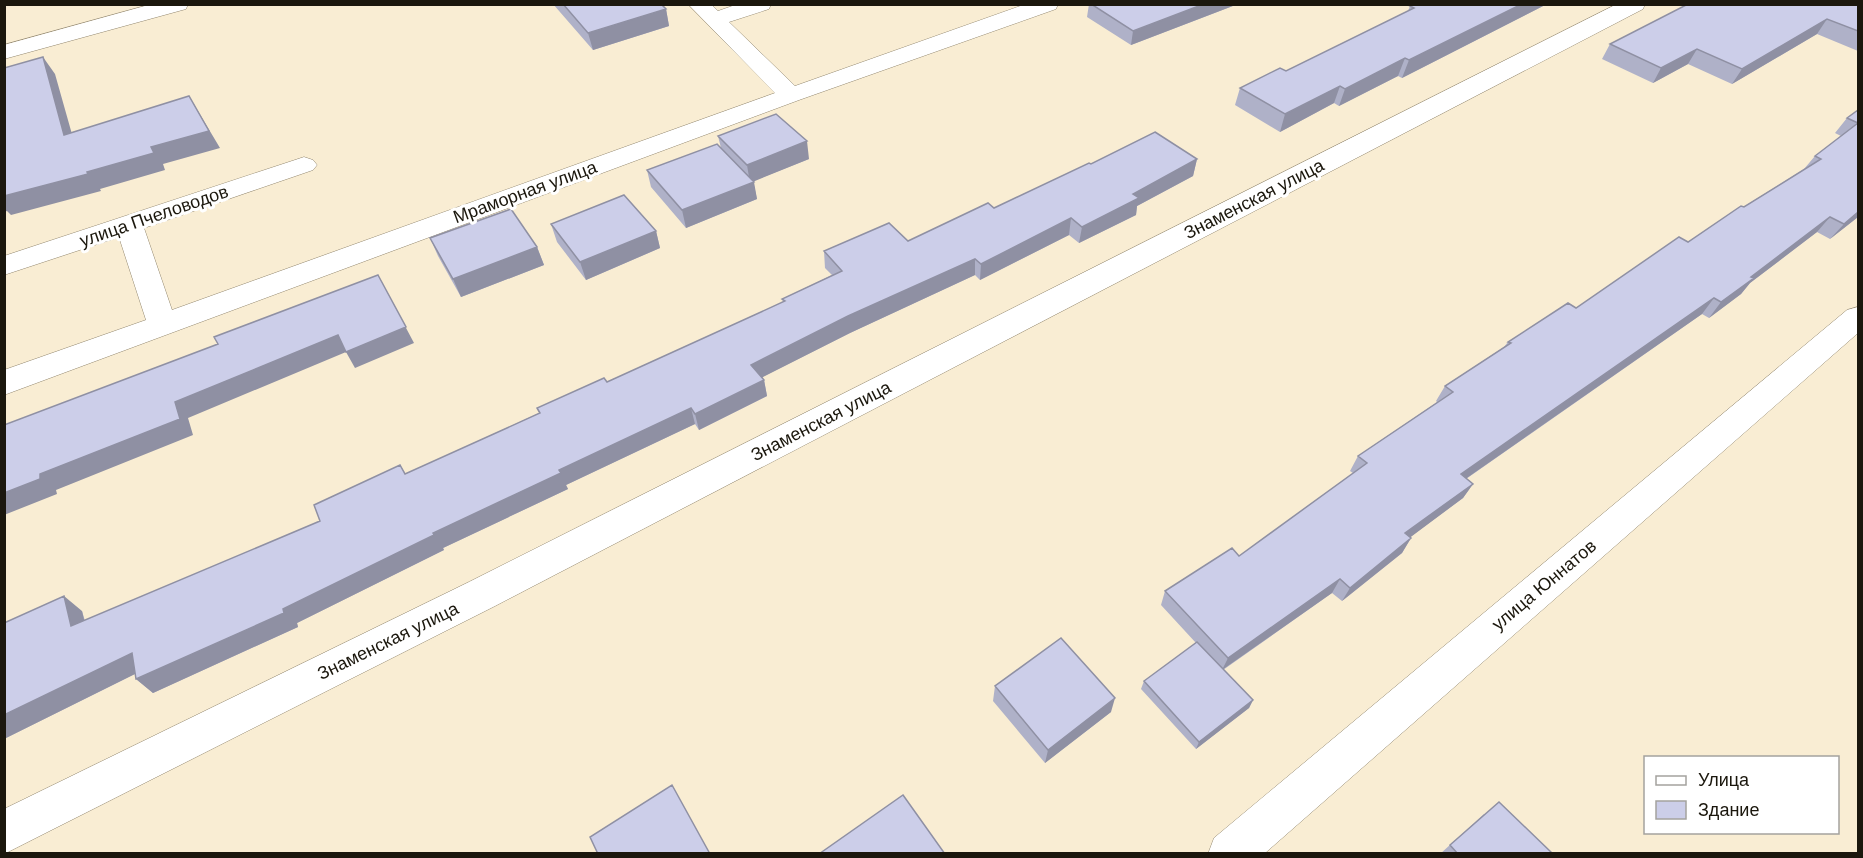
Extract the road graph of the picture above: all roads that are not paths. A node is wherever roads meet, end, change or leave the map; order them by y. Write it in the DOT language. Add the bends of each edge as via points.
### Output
graph roads {
  1 [pos="178,4"];
  2 [pos="761,4"];
  3 [pos="1048,4"];
  4 [pos="1635,4"];
  5 [pos="706,12"];
  6 [pos="4,52"];
  7 [pos="791,95"];
  8 [pos="304,165"];
  9 [pos="129,225"];
  10 [pos="4,266"];
  11 [pos="1858,317"];
  12 [pos="162,324"];
  13 [pos="4,383"];
  14 [pos="4,832"];
  15 [pos="1230,854"];
  1 -- 6 [label="street"];
  2 -- 5 [label="street"];
  3 -- 7 [label="street, Мраморная улица"];
  4 -- 14 [label="street, Знаменская улица" via="503,583"];
  5 -- 7 [label="street"];
  7 -- 12 [label="street, Мраморная улица"];
  8 -- 9 [label="street, улица Пчеловодов"];
  9 -- 10 [label="street, улица Пчеловодов"];
  9 -- 12 [label="street"];
  11 -- 15 [label="street, улица Юннатов"];
  12 -- 13 [label="street, Мраморная улица"];
}
